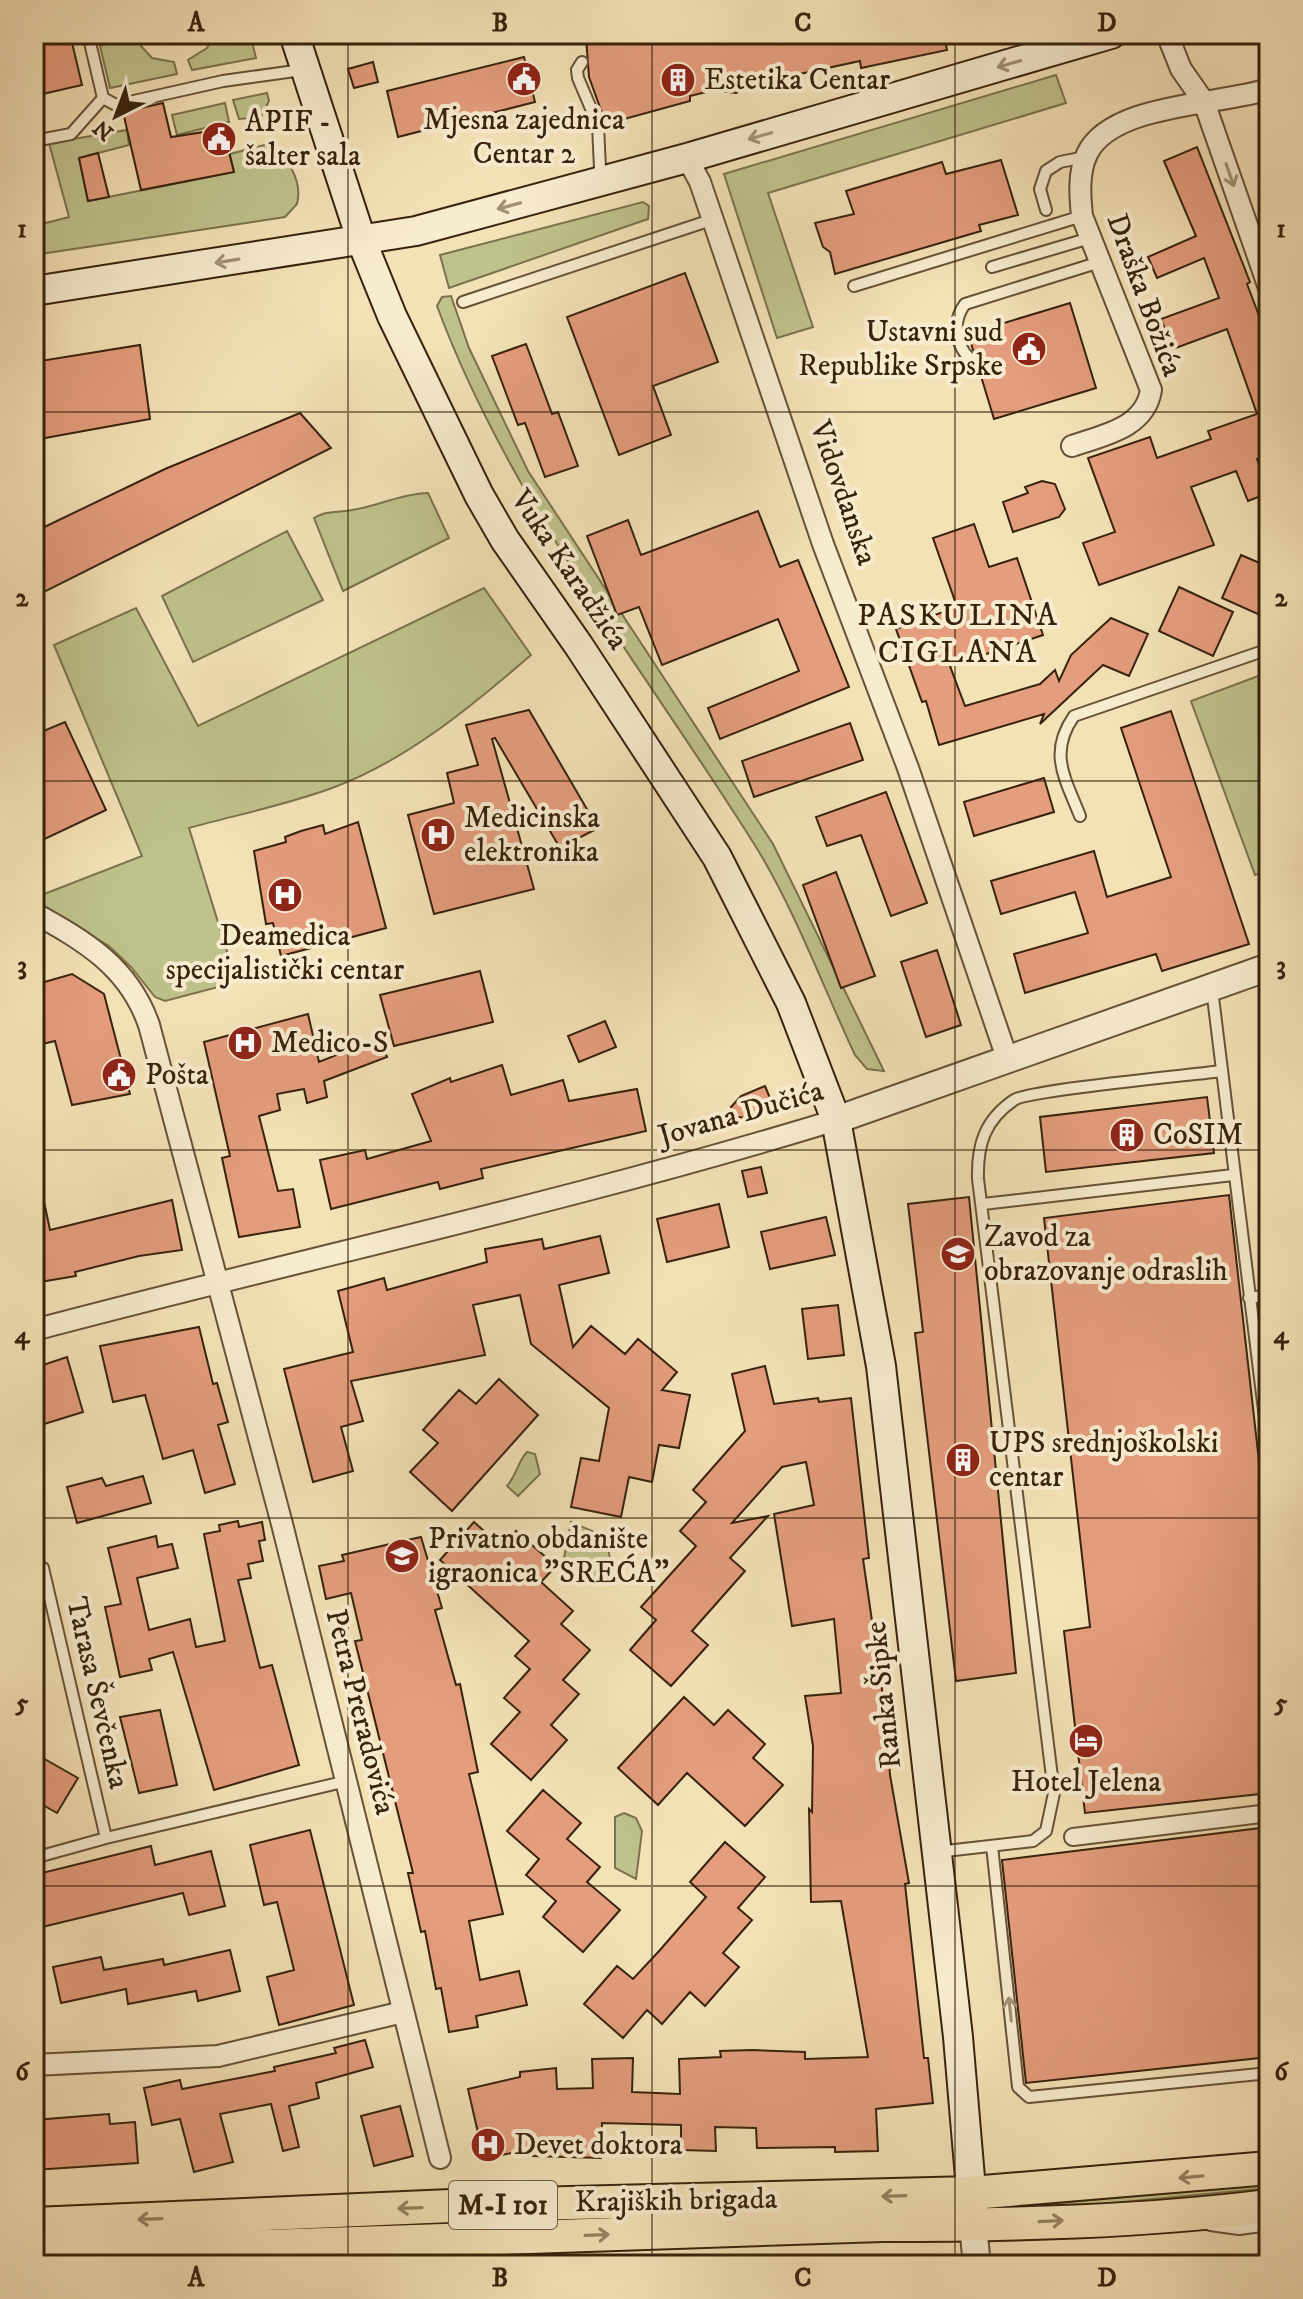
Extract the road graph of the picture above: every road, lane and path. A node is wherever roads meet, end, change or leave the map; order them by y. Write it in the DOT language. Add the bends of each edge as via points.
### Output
graph roads {
  1 [pos="88,34"];
  2 [pos="294,34"];
  3 [pos="1111,34"];
  4 [pos="1167,34"];
  5 [pos="582,62"];
  6 [pos="303,70"];
  7 [pos="1269,89"];
  8 [pos="103,98"];
  9 [pos="1204,102"];
  10 [pos="34,141"];
  11 [pos="1085,157"];
  12 [pos="687,158"];
  13 [pos="590,185"];
  14 [pos="1046,210"];
  15 [pos="1082,216"];
  16 [pos="711,220"];
  17 [pos="1090,238"];
  18 [pos="362,242"];
  19 [pos="1100,262"];
  20 [pos="992,267"];
  21 [pos="854,286"];
  22 [pos="1269,288"];
  23 [pos="34,291"];
  24 [pos="463,302"];
  25 [pos="978,365"];
  26 [pos="1072,446"];
  27 [pos="1269,649"];
  28 [pos="1080,816"];
  29 [pos="34,913"];
  30 [pos="1269,967"];
  31 [pos="1212,989"];
  32 [pos="1007,1058"];
  33 [pos="1222,1071"];
  34 [pos="836,1120"];
  35 [pos="1233,1175"];
  36 [pos="983,1204"];
  37 [pos="218,1281"];
  38 [pos="1269,1295"];
  39 [pos="1249,1298"];
  40 [pos="34,1330"];
  41 [pos="1269,1451"];
  42 [pos="34,1570"];
  43 [pos="347,1781"];
  44 [pos="1269,1813"];
  45 [pos="1073,1837"];
  46 [pos="106,1838"];
  47 [pos="992,1846"];
  48 [pos="936,1852"];
  49 [pos="34,1858"];
  50 [pos="403,2012"];
  51 [pos="34,2065"];
  52 [pos="1269,2073"];
  53 [pos="440,2158"];
  54 [pos="1269,2168"];
  55 [pos="972,2193"];
  56 [pos="1269,2206"];
  57 [pos="1169,2216"];
  58 [pos="34,2224"];
  59 [pos="1269,2225"];
  60 [pos="973,2226"];
  61 [pos="405,2241"];
  62 [pos="34,2254"];
  63 [pos="381,2265"];
  64 [pos="977,2265"];
  1 -- 8 [label="lane"];
  2 -- 6 [label="main road, Vuka Karadžića"];
  3 -- 12 [label="main road, one-way"];
  4 -- 9 [label="street" via="1181,69"];
  5 -- 13 [label="lane" via="577,74 592,105 598,137 599,172"];
  6 -- 8 [label="lane" via="121,104"];
  6 -- 18 [label="main road, Vuka Karadžića"];
  7 -- 9 [label="street"];
  8 -- 10 [label="lane" via="71,134"];
  9 -- 11 [label="street" via="1119,126 1095,141"];
  9 -- 22 [label="street, one-way"];
  11 -- 14 [label="lane" via="1046,171 1040,189"];
  11 -- 15 [label="street, Draška Božića"];
  12 -- 13 [label="main road"];
  12 -- 16 [label="street, Vidovdanska"];
  13 -- 18 [label="main road, one-way"];
  15 -- 17 [label="street, Draška Božića"];
  15 -- 21 [label="lane"];
  16 -- 24 [label="lane"];
  16 -- 32 [label="street, Vidovdanska"];
  17 -- 19 [label="street, Draška Božića"];
  17 -- 20 [label="lane"];
  18 -- 23 [label="main road, one-way"];
  18 -- 34 [label="main road, Vuka Karadžića" via="392,316 505,540 717,857 791,1003"];
  19 -- 25 [label="lane" via="965,304 956,316 956,331 965,353"];
  19 -- 26 [label="street, Draška Božića" via="1151,390 1141,417"];
  27 -- 28 [label="lane" via="1074,716 1061,734 1059,764"];
  29 -- 37 [label="street" via="107,959 138,997"];
  30 -- 31 [label="street, Jovana Dučića"];
  31 -- 32 [label="street, Jovana Dučića"];
  31 -- 33 [label="lane"];
  32 -- 34 [label="street, Jovana Dučića"];
  33 -- 35 [label="lane"];
  33 -- 36 [label="lane" via="1017,1097 989,1121 980,1141"];
  34 -- 37 [label="street, Jovana Dučića" via="604,1187"];
  34 -- 48 [label="main road, Ranka Šipke" via="881,1366"];
  35 -- 36 [label="lane"];
  35 -- 39 [label="lane"];
  36 -- 47 [label="lane" via="1054,1793 1046,1831 1033,1841"];
  37 -- 40 [label="street, Jovana Dučića"];
  37 -- 43 [label="street, Petra Preradovića"];
  38 -- 39 [label="lane"];
  39 -- 41 [label="lane"];
  42 -- 46 [label="lane, Tarasa Ševčenka" via="43,1568"];
  43 -- 46 [label="lane, Tarasa Ševčenka"];
  43 -- 50 [label="street, Petra Preradovića"];
  44 -- 45 [label="street"];
  46 -- 49 [label="lane, Tarasa Ševčenka"];
  47 -- 48 [label="lane"];
  52 -- 47 [label="lane, one-way" via="1029,2097 1018,2087"];
  48 -- 55 [label="main road, Ranka Šipke"];
  50 -- 51 [label="street" via="218,2056"];
  50 -- 53 [label="street, Petra Preradovića"];
  54 -- 55 [label="main road, Krajiških brigada / M-I 101, one-way"];
  55 -- 58 [label="main road, Krajiških brigada / M-I 101, one-way" via="451,2206"];
  55 -- 60 [label="main road, Ranka Šipke"];
  56 -- 57 [label="main road, Krajiških brigada / M-I 101"];
  57 -- 59 [label="lane" via="1239,2229"];
  60 -- 57 [label="main road, Krajiških brigada / M-I 101, one-way"];
  61 -- 60 [label="main road, Krajiških brigada / M-I 101, one-way"];
  60 -- 64 [label="street, Ranka Šipke"];
  61 -- 62 [label="main road, Krajiških brigada / M-I 101"];
  61 -- 63 [label="street"];
}
